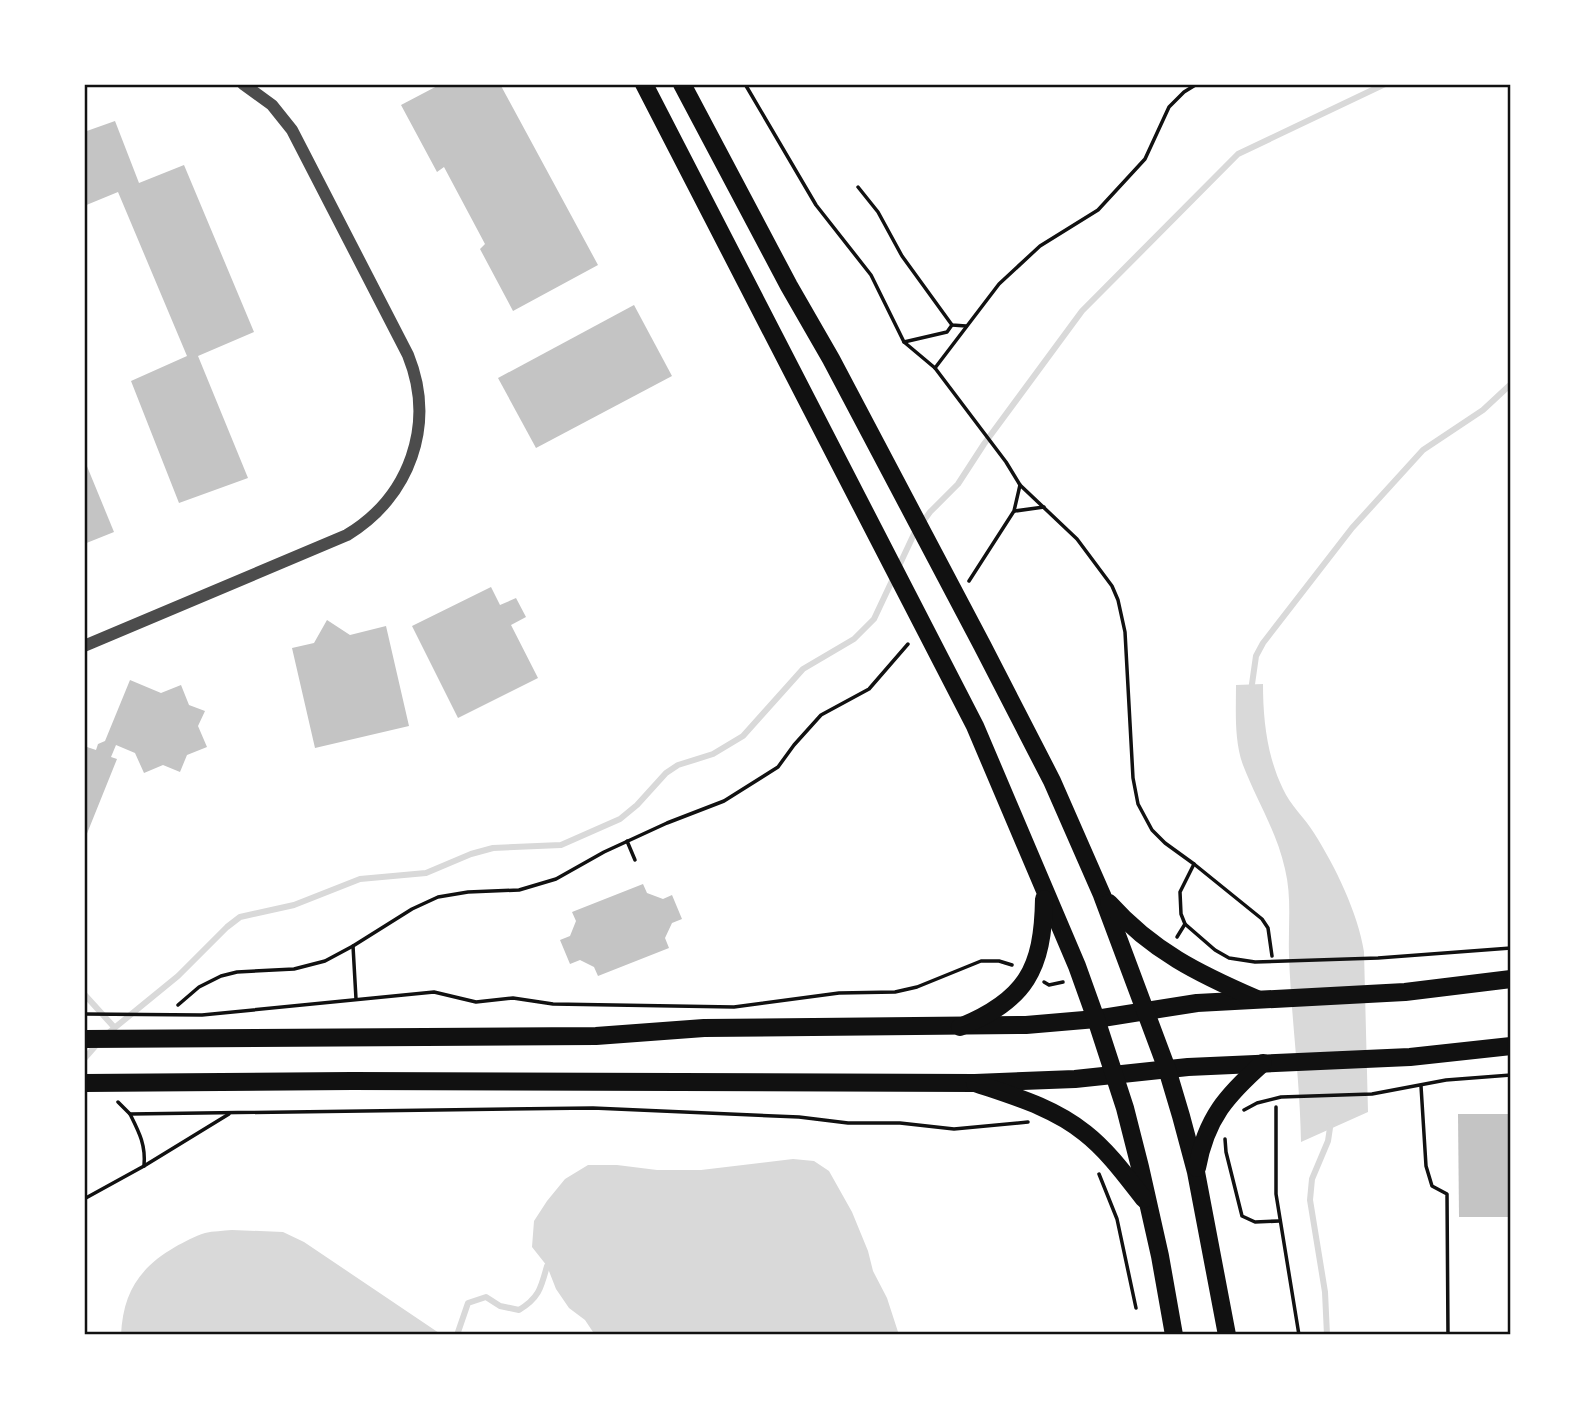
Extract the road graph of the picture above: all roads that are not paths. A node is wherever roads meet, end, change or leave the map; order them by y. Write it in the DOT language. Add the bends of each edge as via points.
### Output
graph roads {
  1 [pos="243,84"];
  2 [pos="644,84"];
  3 [pos="682,84"];
  4 [pos="84,646"];
  5 [pos="1045,892"];
  6 [pos="1102,895"];
  7 [pos="1511,979"];
  8 [pos="1258,999"];
  9 [pos="1146,1011"];
  10 [pos="1096,1019"];
  11 [pos="960,1027"];
  12 [pos="84,1039"];
  13 [pos="1511,1046"];
  14 [pos="1264,1063"];
  15 [pos="1167,1069"];
  16 [pos="1114,1075"];
  17 [pos="84,1083"];
  18 [pos="975,1083"];
  19 [pos="1196,1172"];
  20 [pos="1149,1206"];
  21 [pos="1174,1335"];
  22 [pos="1227,1335"];
  1 -- 4 [label="street" via="272,105 292,130 408,355 419,400 413,450 393,495 347,535"];
  2 -- 5 [label="main road" via="956,686"];
  3 -- 6 [label="main road" via="982,645 1052,781"];
  5 -- 10 [label="main road"];
  5 -- 11 [label="main road" via="1042,939 1029,975 996,1010"];
  6 -- 8 [label="main road" via="1136,931 1176,960"];
  6 -- 9 [label="main road"];
  7 -- 8 [label="main road" via="1369,995"];
  8 -- 9 [label="main road"];
  9 -- 10 [label="main road"];
  9 -- 15 [label="main road"];
  10 -- 11 [label="main road"];
  10 -- 16 [label="main road"];
  11 -- 12 [label="main road"];
  13 -- 14 [label="main road" via="1410,1057"];
  14 -- 15 [label="main road"];
  14 -- 19 [label="main road" via="1216,1112 1202,1142"];
  15 -- 16 [label="main road"];
  15 -- 19 [label="main road"];
  16 -- 18 [label="main road"];
  16 -- 20 [label="main road"];
  17 -- 18 [label="main road"];
  18 -- 20 [label="main road" via="1035,1104 1076,1126 1108,1154"];
  19 -- 22 [label="main road"];
  20 -- 21 [label="main road"];
}
